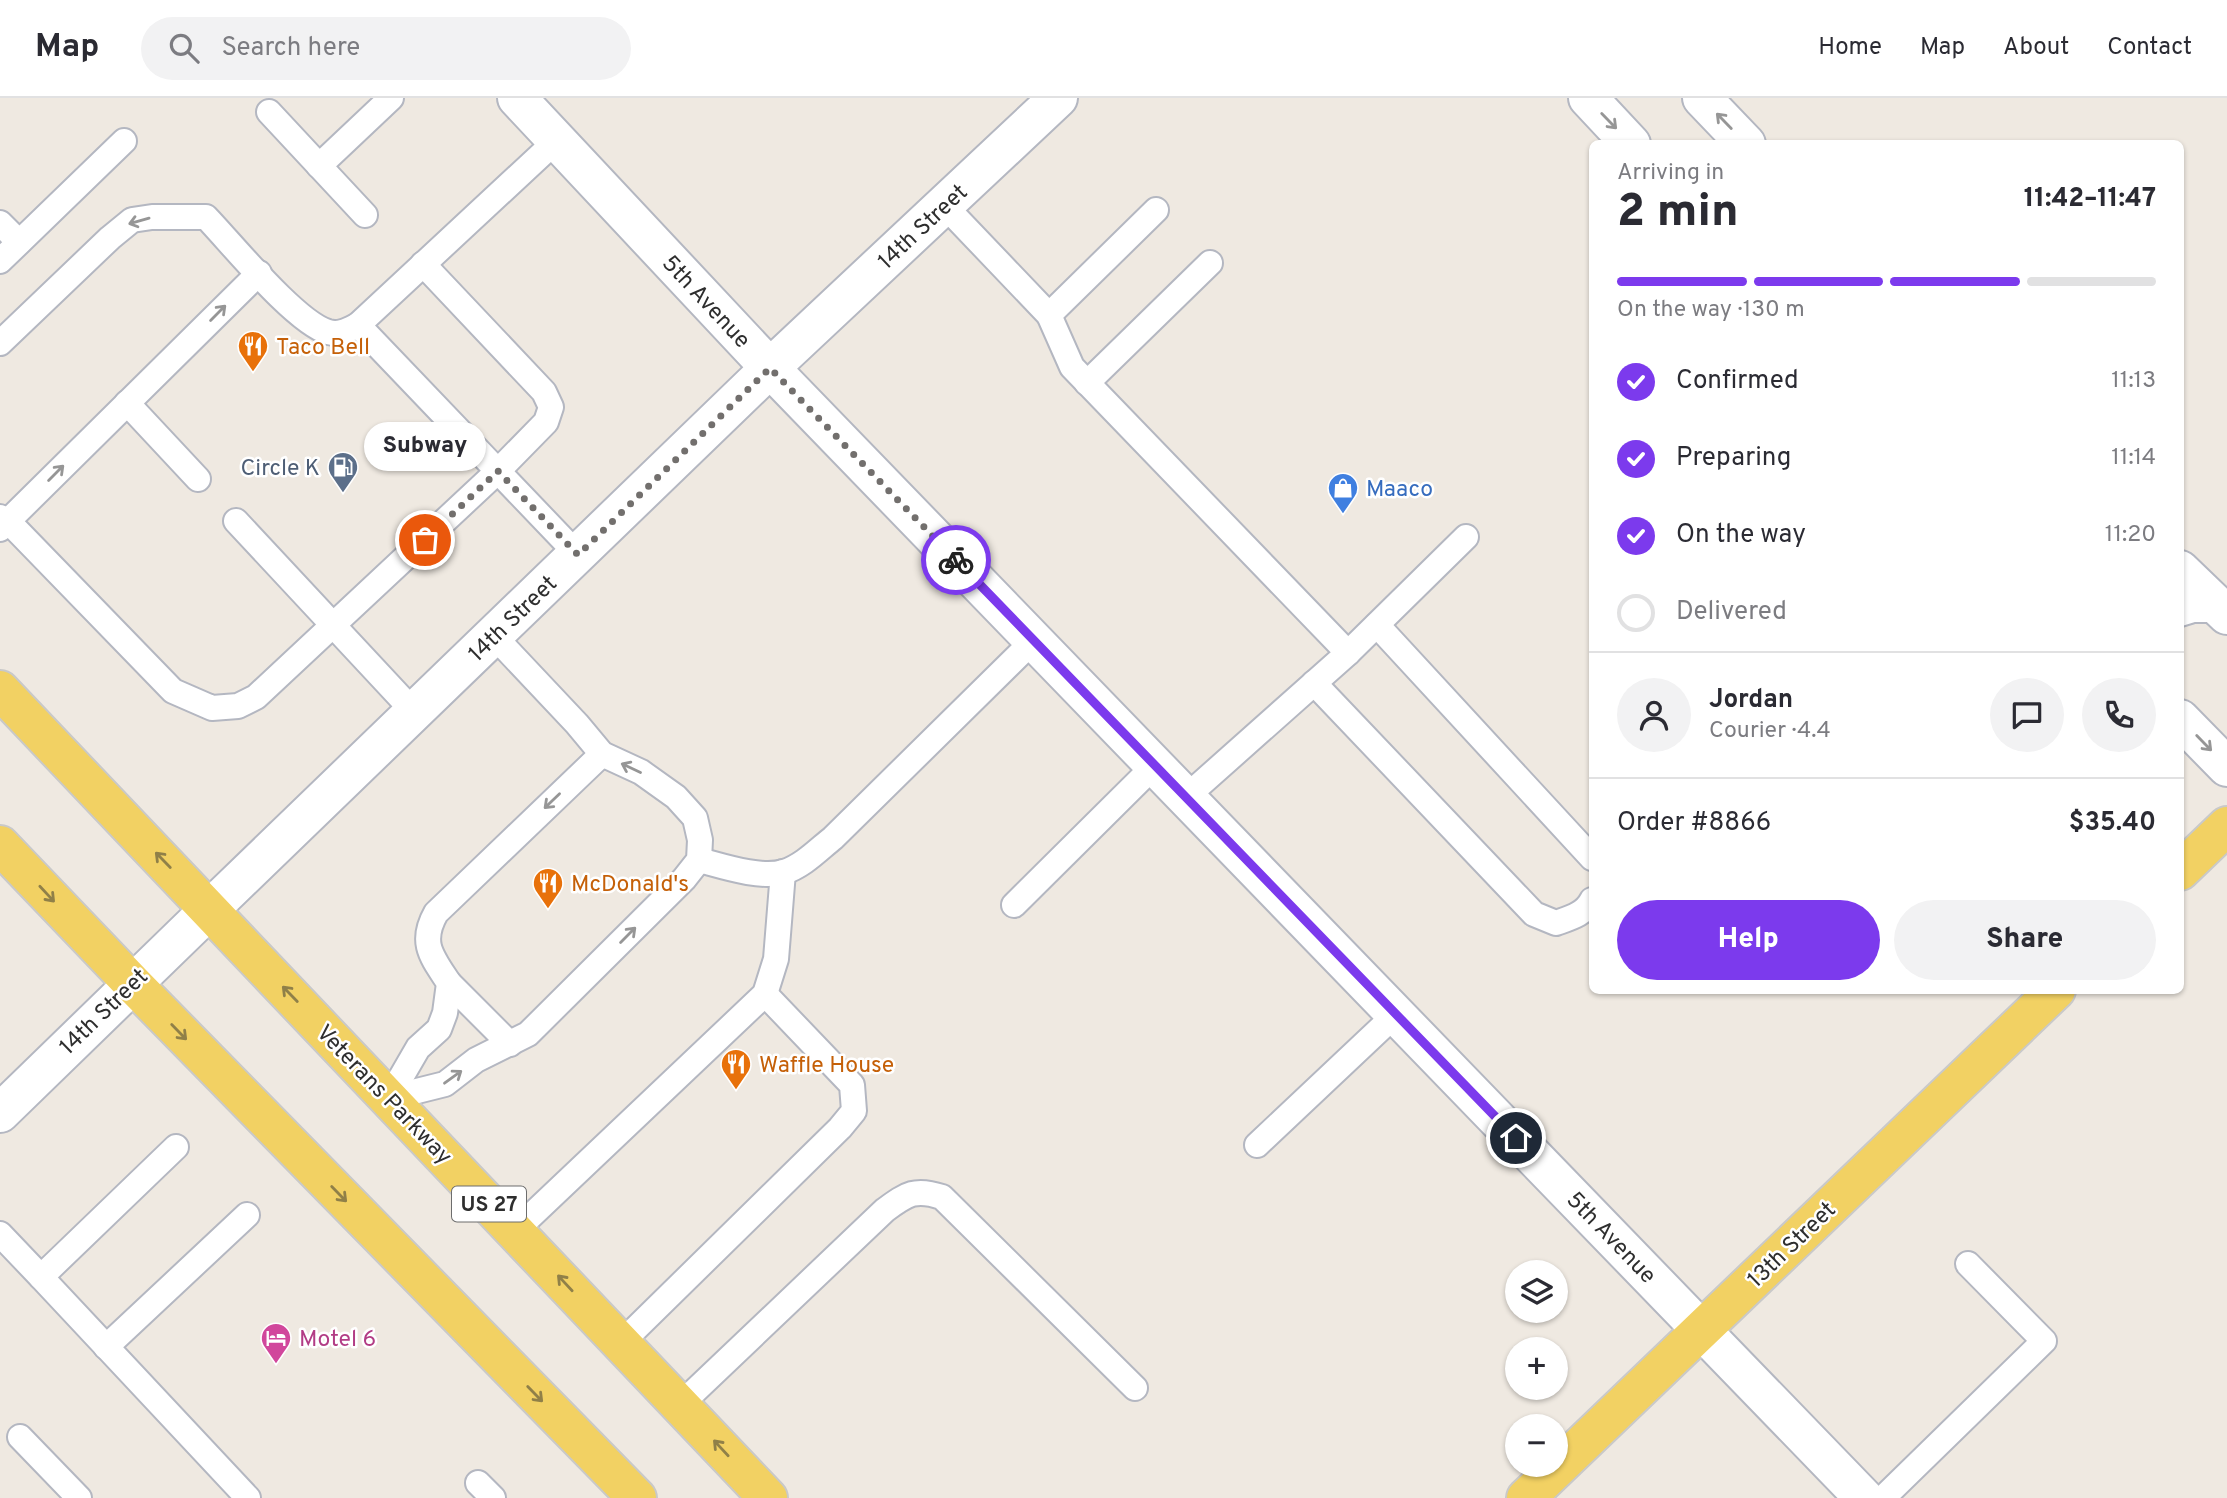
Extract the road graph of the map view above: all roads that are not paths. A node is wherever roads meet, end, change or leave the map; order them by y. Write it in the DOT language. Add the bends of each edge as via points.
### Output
graph roads {
  1 [pos="391,98"];
  2 [pos="517,98"];
  3 [pos="1058,98"];
  4 [pos="1588,98"];
  5 [pos="1702,98"];
  6 [pos="268,112"];
  7 [pos="557,140"];
  8 [pos="1627,140"];
  9 [pos="1742,140"];
  10 [pos="124,141"];
  11 [pos="319,166"];
  12 [pos="944,205"];
  13 [pos="1156,210"];
  14 [pos="365,215"];
  15 [pos="0,223"];
  16 [pos="19,242"];
  17 [pos="0,261"];
  18 [pos="1210,263"];
  19 [pos="423,264"];
  20 [pos="259,273"];
  21 [pos="1049,315"];
  22 [pos="358,325"];
  23 [pos="0,343"];
  24 [pos="770,368"];
  25 [pos="1087,383"];
  26 [pos="127,403"];
  27 [pos="498,471"];
  28 [pos="198,479"];
  29 [pos="236,521"];
  30 [pos="3,522"];
  31 [pos="1466,537"];
  32 [pos="578,555"];
  33 [pos="2184,574"];
  34 [pos="2225,612"];
  35 [pos="2184,613"];
  36 [pos="333,625"];
  37 [pos="1377,625"];
  38 [pos="494,636"];
  39 [pos="1034,640"];
  40 [pos="1348,653"];
  41 [pos="1314,683"];
  42 [pos="0,691"];
  43 [pos="415,713"];
  44 [pos="2184,723"];
  45 [pos="602,754"];
  46 [pos="1155,765"];
  47 [pos="2227,767"];
  48 [pos="1186,797"];
  49 [pos="2227,826"];
  50 [pos="0,845"];
  51 [pos="1589,855"];
  52 [pos="698,860"];
  53 [pos="2184,866"];
  54 [pos="783,872"];
  55 [pos="1014,905"];
  56 [pos="1589,906"];
  57 [pos="210,909"];
  58 [pos="132,983"];
  59 [pos="449,983"];
  60 [pos="765,994"];
  61 [pos="2052,994"];
  62 [pos="1396,1014"];
  63 [pos="510,1044"];
  64 [pos="389,1098"];
  65 [pos="0,1113"];
  66 [pos="1257,1145"];
  67 [pos="176,1147"];
  68 [pos="247,1214"];
  69 [pos="515,1231"];
  70 [pos="0,1234"];
  71 [pos="1968,1265"];
  72 [pos="41,1277"];
  73 [pos="1702,1330"];
  74 [pos="621,1343"];
  75 [pos="106,1347"];
  76 [pos="1135,1388"];
  77 [pos="680,1405"];
  78 [pos="20,1437"];
  79 [pos="1861,1495"];
  80 [pos="79,1498"];
  81 [pos="248,1498"];
  82 [pos="637,1498"];
  83 [pos="768,1498"];
  84 [pos="1526,1498"];
  1 -- 11 [label="lane"];
  2 -- 7 [label="street, 5th Avenue"];
  3 -- 12 [label="street, 14th Street"];
  4 -- 8 [label="street, one-way"];
  9 -- 5 [label="street, one-way"];
  6 -- 11 [label="lane"];
  7 -- 19 [label="lane"];
  7 -- 24 [label="street, 5th Avenue"];
  10 -- 16 [label="lane"];
  11 -- 14 [label="lane"];
  12 -- 21 [label="lane"];
  12 -- 24 [label="street, 14th Street"];
  13 -- 21 [label="lane"];
  15 -- 16 [label="lane"];
  16 -- 17 [label="lane"];
  18 -- 25 [label="lane"];
  19 -- 22 [label="lane"];
  19 -- 27 [label="lane" via="544,392 551,407 546,422"];
  20 -- 22 [label="lane" via="299,315 327,332 342,333"];
  20 -- 23 [label="lane, one-way" via="206,217 132,220"];
  26 -- 20 [label="lane, one-way"];
  21 -- 25 [label="lane" via="1072,368"];
  22 -- 27 [label="lane"];
  24 -- 32 [label="street, 14th Street"];
  24 -- 39 [label="street, 5th Avenue"];
  25 -- 40 [label="lane"];
  26 -- 28 [label="lane"];
  30 -- 26 [label="lane, one-way"];
  27 -- 32 [label="lane"];
  27 -- 36 [label="lane"];
  29 -- 36 [label="lane"];
  30 -- 36 [label="lane" via="173,691 212,708 238,706 256,697"];
  31 -- 37 [label="lane"];
  32 -- 38 [label="street, 14th Street"];
  33 -- 34 [label="street"];
  34 -- 35 [label="lane"];
  36 -- 43 [label="lane"];
  37 -- 40 [label="lane"];
  37 -- 51 [label="lane"];
  38 -- 43 [label="street, 14th Street"];
  38 -- 45 [label="lane"];
  39 -- 46 [label="street, 5th Avenue"];
  39 -- 54 [label="lane" via="833,838"];
  40 -- 41 [label="lane"];
  41 -- 48 [label="lane"];
  41 -- 56 [label="lane" via="1534,914 1556,922"];
  57 -- 42 [label="main road, Veterans Parkway / US 27, one-way"];
  43 -- 57 [label="street, 14th Street"];
  44 -- 47 [label="street, one-way"];
  52 -- 45 [label="lane, one-way" via="695,818 676,797 641,772"];
  45 -- 59 [label="lane, one-way" via="436,913 429,926 428,947"];
  46 -- 48 [label="street, 5th Avenue"];
  46 -- 55 [label="lane"];
  48 -- 62 [label="street, 5th Avenue"];
  49 -- 53 [label="main road"];
  50 -- 58 [label="main road, one-way"];
  52 -- 54 [label="lane" via="747,873"];
  63 -- 52 [label="lane, one-way" via="528,1034"];
  54 -- 60 [label="lane" via="776,959"];
  57 -- 58 [label="street, 14th Street"];
  64 -- 57 [label="main road, Veterans Parkway / US 27, one-way"];
  58 -- 65 [label="street, 14th Street"];
  58 -- 82 [label="main road, one-way"];
  59 -- 63 [label="lane"];
  59 -- 64 [label="lane" via="439,1029 418,1048"];
  60 -- 69 [label="lane"];
  60 -- 74 [label="lane" via="852,1085 854,1111"];
  61 -- 73 [label="main road, 13th Street"];
  62 -- 66 [label="lane"];
  62 -- 73 [label="street, 5th Avenue"];
  64 -- 63 [label="lane, one-way" via="445,1084 476,1060"];
  64 -- 69 [label="main road, Veterans Parkway / US 27"];
  67 -- 72 [label="lane"];
  68 -- 75 [label="lane"];
  74 -- 69 [label="main road, Veterans Parkway / US 27, one-way"];
  70 -- 72 [label="lane"];
  71 -- 79 [label="lane" via="2043,1341"];
  72 -- 75 [label="lane"];
  73 -- 79 [label="street, 5th Avenue"];
  73 -- 84 [label="main road, 13th Street"];
  74 -- 77 [label="main road, Veterans Parkway / US 27"];
  75 -- 81 [label="lane"];
  76 -- 77 [label="lane" via="942,1197 925,1191 906,1195 885,1210"];
  83 -- 77 [label="main road, Veterans Parkway / US 27, one-way"];
  78 -- 80 [label="lane"];
}
